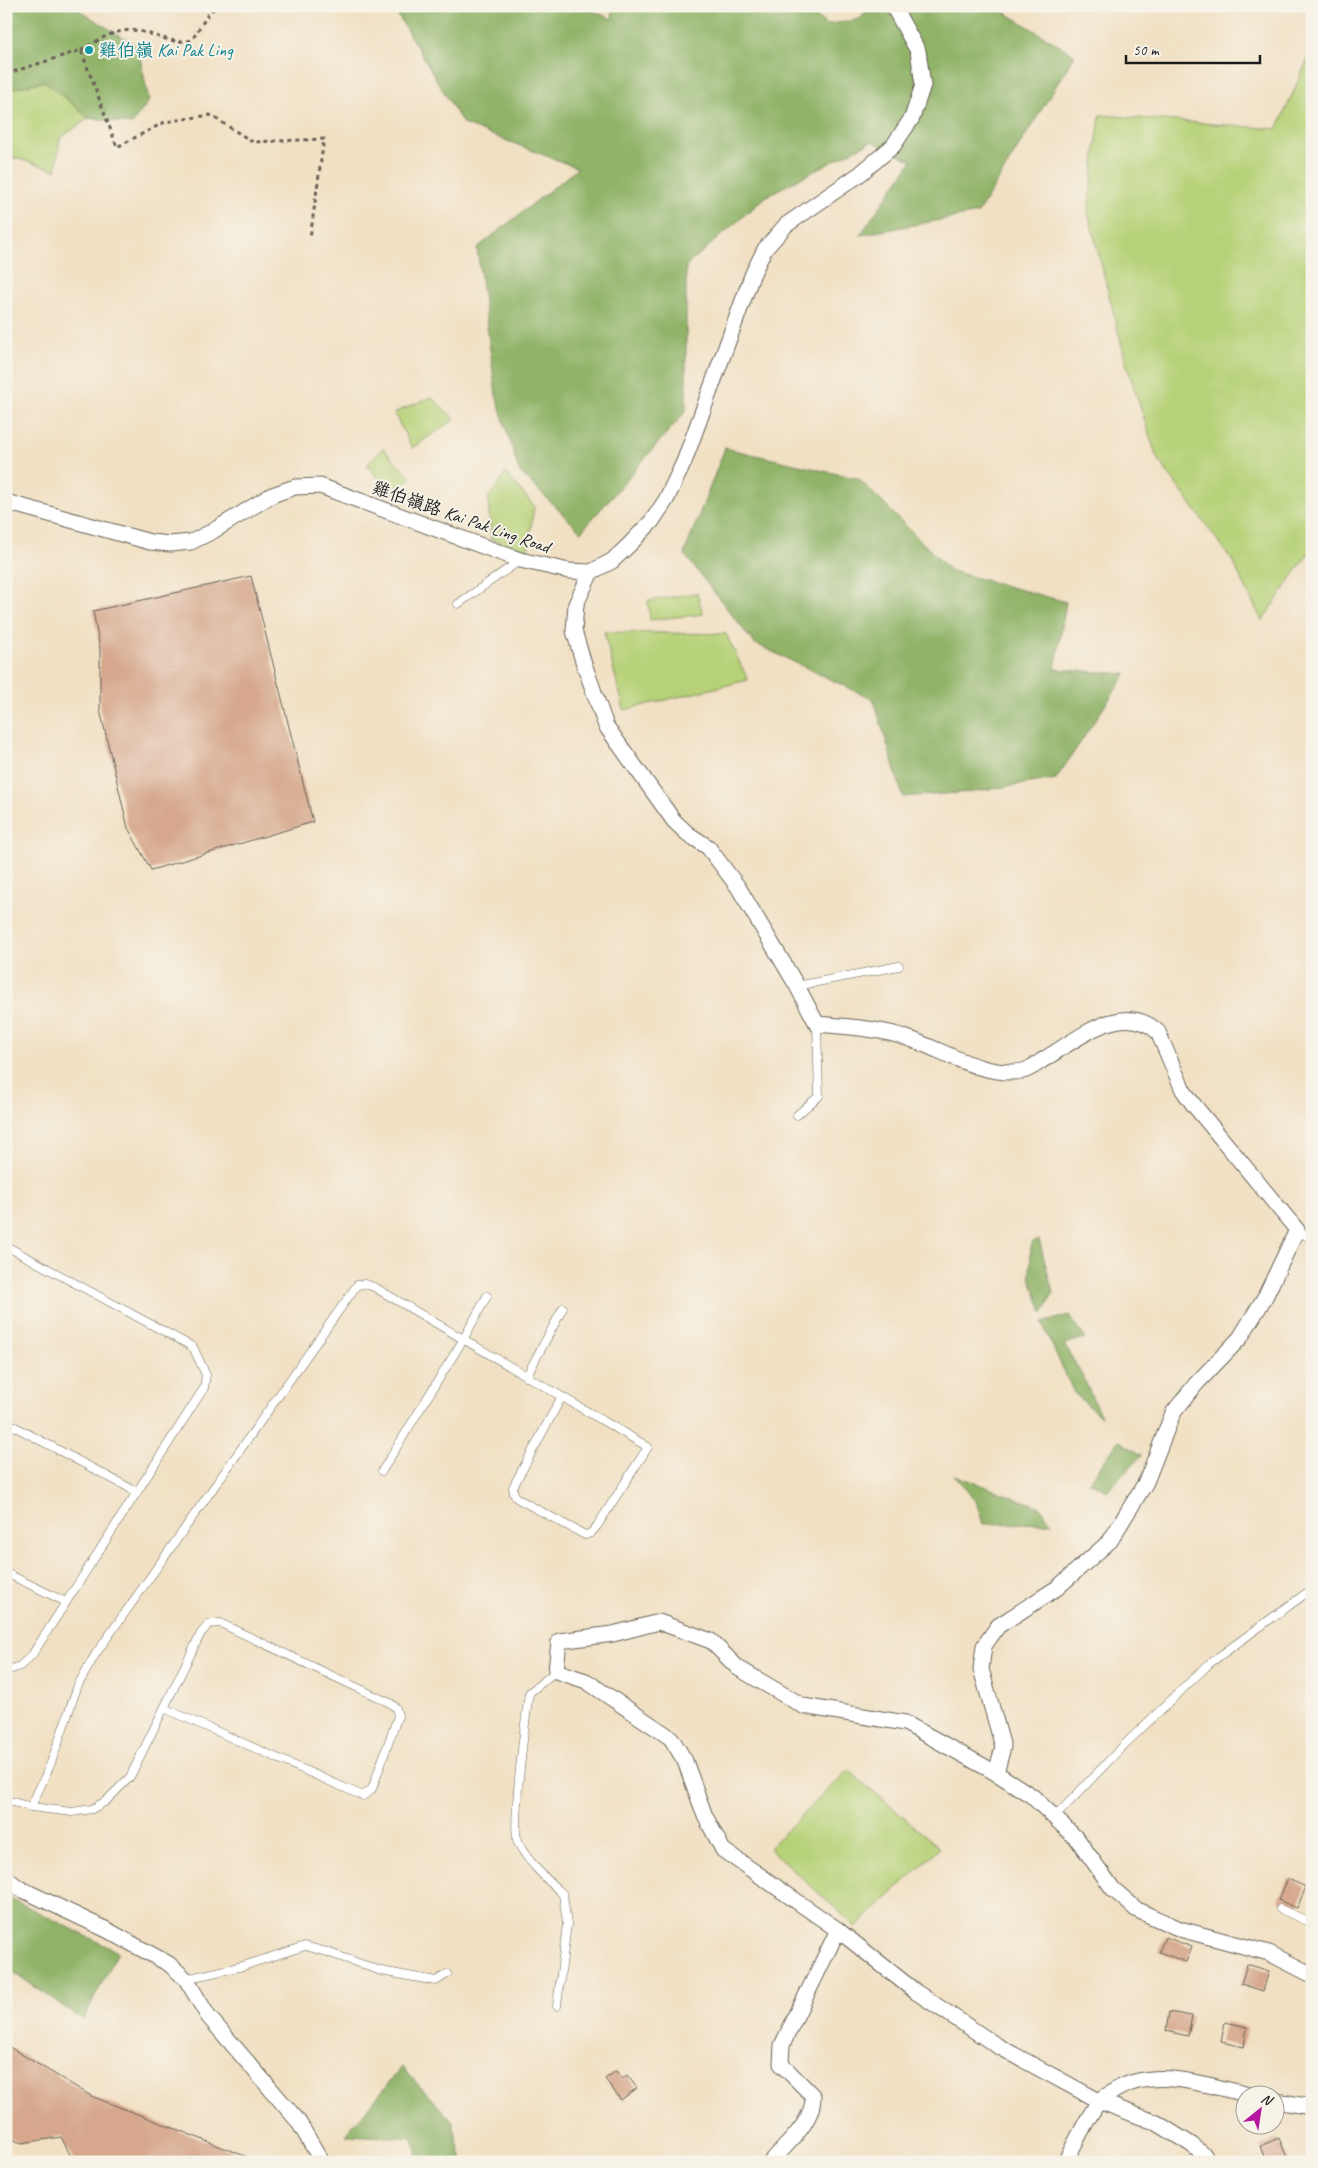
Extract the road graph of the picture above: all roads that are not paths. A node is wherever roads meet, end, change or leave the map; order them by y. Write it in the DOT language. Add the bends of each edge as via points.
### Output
graph roads {
  1 [pos="893,6"];
  2 [pos="6,502"];
  3 [pos="520,560"];
  4 [pos="591,572"];
  5 [pos="458,604"];
  6 [pos="899,966"];
  7 [pos="797,986"];
  8 [pos="817,1024"];
  9 [pos="798,1115"];
  10 [pos="1297,1230"];
  11 [pos="1312,1240"];
  12 [pos="6,1246"];
  13 [pos="487,1296"];
  14 [pos="563,1308"];
  15 [pos="464,1340"];
  16 [pos="526,1377"];
  17 [pos="562,1398"];
  18 [pos="6,1422"];
  19 [pos="382,1471"];
  20 [pos="137,1492"];
  21 [pos="6,1573"];
  22 [pos="1312,1589"];
  23 [pos="66,1602"];
  24 [pos="556,1670"];
  25 [pos="6,1671"];
  26 [pos="164,1708"];
  27 [pos="996,1773"];
  28 [pos="6,1800"];
  29 [pos="31,1807"];
  30 [pos="1054,1818"];
  31 [pos="6,1878"];
  32 [pos="1280,1909"];
  33 [pos="1312,1923"];
  34 [pos="838,1930"];
  35 [pos="447,1974"];
  36 [pos="1312,1975"];
  37 [pos="186,1979"];
  38 [pos="557,2006"];
  39 [pos="1236,2092"];
  40 [pos="1099,2101"];
  41 [pos="1286,2102"];
  42 [pos="1312,2107"];
  43 [pos="322,2162"];
  44 [pos="771,2162"];
  45 [pos="1065,2162"];
  46 [pos="1208,2162"];
  1 -- 4 [label="street" via="918,51 923,86 912,118 893,146 860,174 786,225 765,249 753,273 684,462 666,500 652,521 628,546 612,561"];
  2 -- 3 [label="street, 雞伯嶺路 Kai Pak Ling Road" via="150,542 170,544 191,542 206,535 272,495 295,487 320,486"];
  3 -- 4 [label="street, 雞伯嶺路 Kai Pak Ling Road" via="568,571"];
  3 -- 5 [label="lane"];
  4 -- 7 [label="street" via="576,604 574,631 606,726 674,821 708,847 738,887"];
  6 -- 7 [label="lane"];
  7 -- 8 [label="street"];
  8 -- 9 [label="lane" via="819,1096"];
  8 -- 10 [label="street" via="867,1028 907,1037 970,1064 1007,1072 1026,1070 1101,1024 1126,1018 1139,1020 1158,1032 1183,1090"];
  10 -- 11 [label="lane"];
  10 -- 27 [label="street" via="1265,1297 1240,1338 1173,1413 1146,1482 1110,1541 1056,1588 998,1626 984,1646 981,1669 1003,1747"];
  12 -- 20 [label="lane" via="193,1347 200,1360 206,1375 204,1388"];
  13 -- 15 [label="lane"];
  14 -- 16 [label="lane"];
  15 -- 16 [label="lane"];
  15 -- 19 [label="lane"];
  15 -- 29 [label="lane" via="374,1287 357,1286 95,1655 78,1685 51,1763"];
  16 -- 17 [label="lane"];
  17 -- 17 [label="lane" via="513,1487 514,1494 585,1535 597,1526 648,1447"];
  18 -- 20 [label="lane"];
  20 -- 23 [label="lane"];
  21 -- 23 [label="lane"];
  22 -- 30 [label="lane" via="1210,1663"];
  23 -- 25 [label="lane" via="32,1655 20,1666"];
  24 -- 27 [label="street" via="559,1641 613,1634 659,1622 711,1641 738,1668 803,1706 905,1724"];
  24 -- 34 [label="street" via="586,1681 671,1738 685,1761 705,1816 723,1850"];
  24 -- 38 [label="lane" via="529,1693 517,1841 539,1872 564,1894 567,1924"];
  26 -- 26 [label="lane" via="201,1633 209,1624 220,1623 390,1703 398,1716 372,1789 362,1796"];
  26 -- 29 [label="lane" via="130,1777 106,1801 92,1809 72,1812"];
  27 -- 30 [label="street" via="1032,1796"];
  28 -- 29 [label="lane"];
  30 -- 36 [label="street" via="1078,1840 1113,1889 1137,1910 1180,1929 1269,1953"];
  31 -- 37 [label="street" via="169,1964"];
  32 -- 33 [label="lane"];
  34 -- 40 [label="street" via="957,2020"];
  34 -- 44 [label="street" via="782,2045 781,2064 813,2096 813,2106 808,2120"];
  35 -- 37 [label="lane" via="436,1981 415,1979 305,1946 243,1966"];
  37 -- 43 [label="street" via="208,2016 298,2121"];
  39 -- 40 [label="street" via="1158,2078 1139,2080"];
  40 -- 45 [label="street"];
  40 -- 46 [label="street" via="1157,2123 1192,2145"];
  41 -- 42 [label="street"];
}
